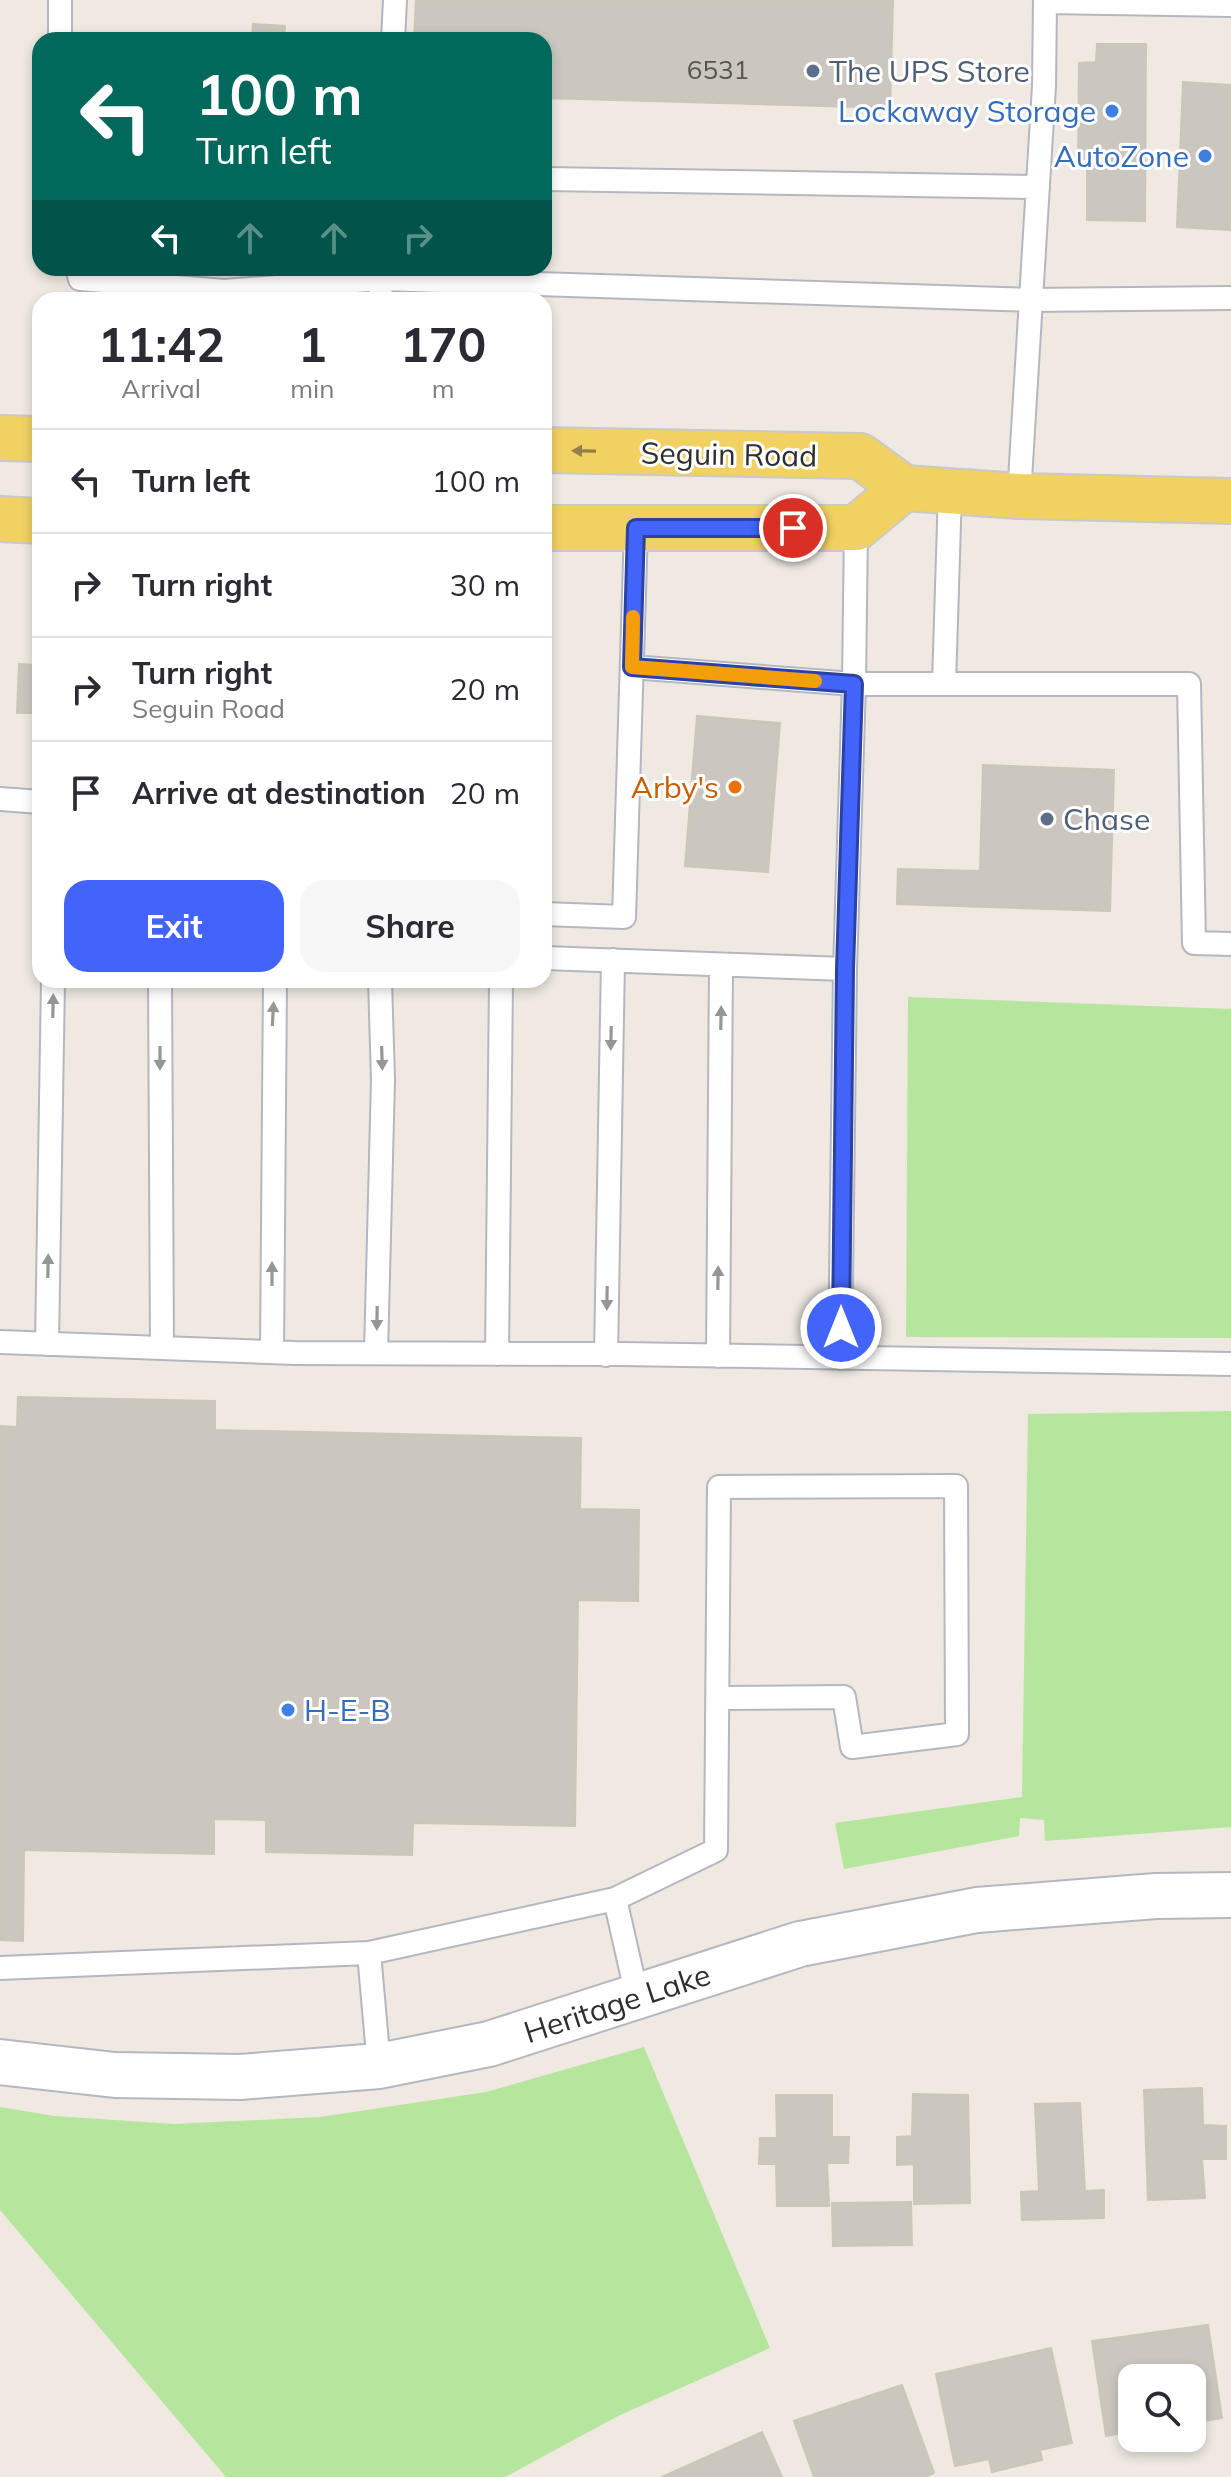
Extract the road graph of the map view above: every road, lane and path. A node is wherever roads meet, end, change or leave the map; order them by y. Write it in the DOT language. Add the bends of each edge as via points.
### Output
graph roads {
  1 [pos="60,0"];
  2 [pos="395,0"];
  3 [pos="1045,1"];
  4 [pos="1231,5"];
  5 [pos="60,32"];
  6 [pos="393,32"];
  7 [pos="552,179"];
  8 [pos="1038,187"];
  9 [pos="79,276"];
  10 [pos="381,282"];
  11 [pos="1231,298"];
  12 [pos="1031,300"];
  13 [pos="0,438"];
  14 [pos="32,439"];
  15 [pos="552,450"];
  16 [pos="904,488"];
  17 [pos="950,491"];
  18 [pos="1019,496"];
  19 [pos="1231,501"];
  20 [pos="0,519"];
  21 [pos="32,521"];
  22 [pos="552,528"];
  23 [pos="636,528"];
  24 [pos="856,528"];
  25 [pos="632,667"];
  26 [pos="854,684"];
  27 [pos="944,684"];
  28 [pos="0,799"];
  29 [pos="32,801"];
  30 [pos="552,914"];
  31 [pos="1231,944"];
  32 [pos="552,958"];
  33 [pos="613,960"];
  34 [pos="721,965"];
  35 [pos="845,969"];
  36 [pos="53,988"];
  37 [pos="160,988"];
  38 [pos="275,988"];
  39 [pos="380,988"];
  40 [pos="501,988"];
  41 [pos="0,1342"];
  42 [pos="47,1344"];
  43 [pos="162,1348"];
  44 [pos="272,1352"];
  45 [pos="376,1353"];
  46 [pos="497,1354"];
  47 [pos="606,1355"];
  48 [pos="718,1356"];
  49 [pos="840,1358"];
  50 [pos="1231,1364"];
  51 [pos="718,1698"];
  52 [pos="1231,1895"];
  53 [pos="615,1899"];
  54 [pos="369,1953"];
  55 [pos="0,1968"];
  56 [pos="637,1996"];
  57 [pos="0,2062"];
  58 [pos="379,2066"];
  1 -- 5 [label="lane"];
  2 -- 6 [label="lane"];
  3 -- 4 [label="lane"];
  3 -- 8 [label="lane"];
  7 -- 8 [label="lane"];
  8 -- 12 [label="lane"];
  9 -- 10 [label="lane" via="224,291"];
  10 -- 12 [label="lane"];
  11 -- 12 [label="lane"];
  12 -- 18 [label="lane"];
  13 -- 14 [label="main road"];
  16 -- 15 [label="main road, Seguin Road, one-way" via="860,456"];
  16 -- 17 [label="main road"];
  16 -- 24 [label="main road"];
  17 -- 18 [label="main road"];
  17 -- 27 [label="lane"];
  18 -- 19 [label="main road"];
  20 -- 21 [label="main road"];
  22 -- 23 [label="main road"];
  23 -- 24 [label="main road"];
  23 -- 25 [label="lane"];
  24 -- 26 [label="lane"];
  25 -- 26 [label="lane"];
  25 -- 30 [label="lane" via="624,917"];
  26 -- 27 [label="lane"];
  26 -- 35 [label="lane"];
  27 -- 31 [label="lane" via="1189,684 1194,943"];
  28 -- 29 [label="lane"];
  32 -- 33 [label="lane"];
  33 -- 34 [label="lane"];
  33 -- 47 [label="lane, one-way"];
  34 -- 35 [label="lane"];
  48 -- 34 [label="lane, one-way"];
  35 -- 49 [label="lane"];
  42 -- 36 [label="lane, one-way"];
  37 -- 43 [label="lane, one-way"];
  44 -- 38 [label="lane, one-way"];
  39 -- 45 [label="lane, one-way"];
  40 -- 46 [label="lane"];
  41 -- 42 [label="lane"];
  42 -- 43 [label="lane"];
  43 -- 44 [label="lane"];
  44 -- 45 [label="lane"];
  45 -- 46 [label="lane"];
  46 -- 47 [label="lane"];
  47 -- 48 [label="lane"];
  48 -- 49 [label="lane"];
  49 -- 50 [label="lane"];
  51 -- 51 [label="lane" via="719,1487 956,1486 957,1734 852,1747 844,1697"];
  51 -- 53 [label="lane" via="716,1850"];
  52 -- 56 [label="street, Heritage Lake" via="977,1910 800,1944"];
  53 -- 54 [label="lane"];
  53 -- 56 [label="lane"];
  54 -- 55 [label="lane"];
  54 -- 58 [label="lane"];
  56 -- 58 [label="street, Heritage Lake" via="489,2044"];
  57 -- 58 [label="street, Heritage Lake" via="130,2076 240,2077"];
}
